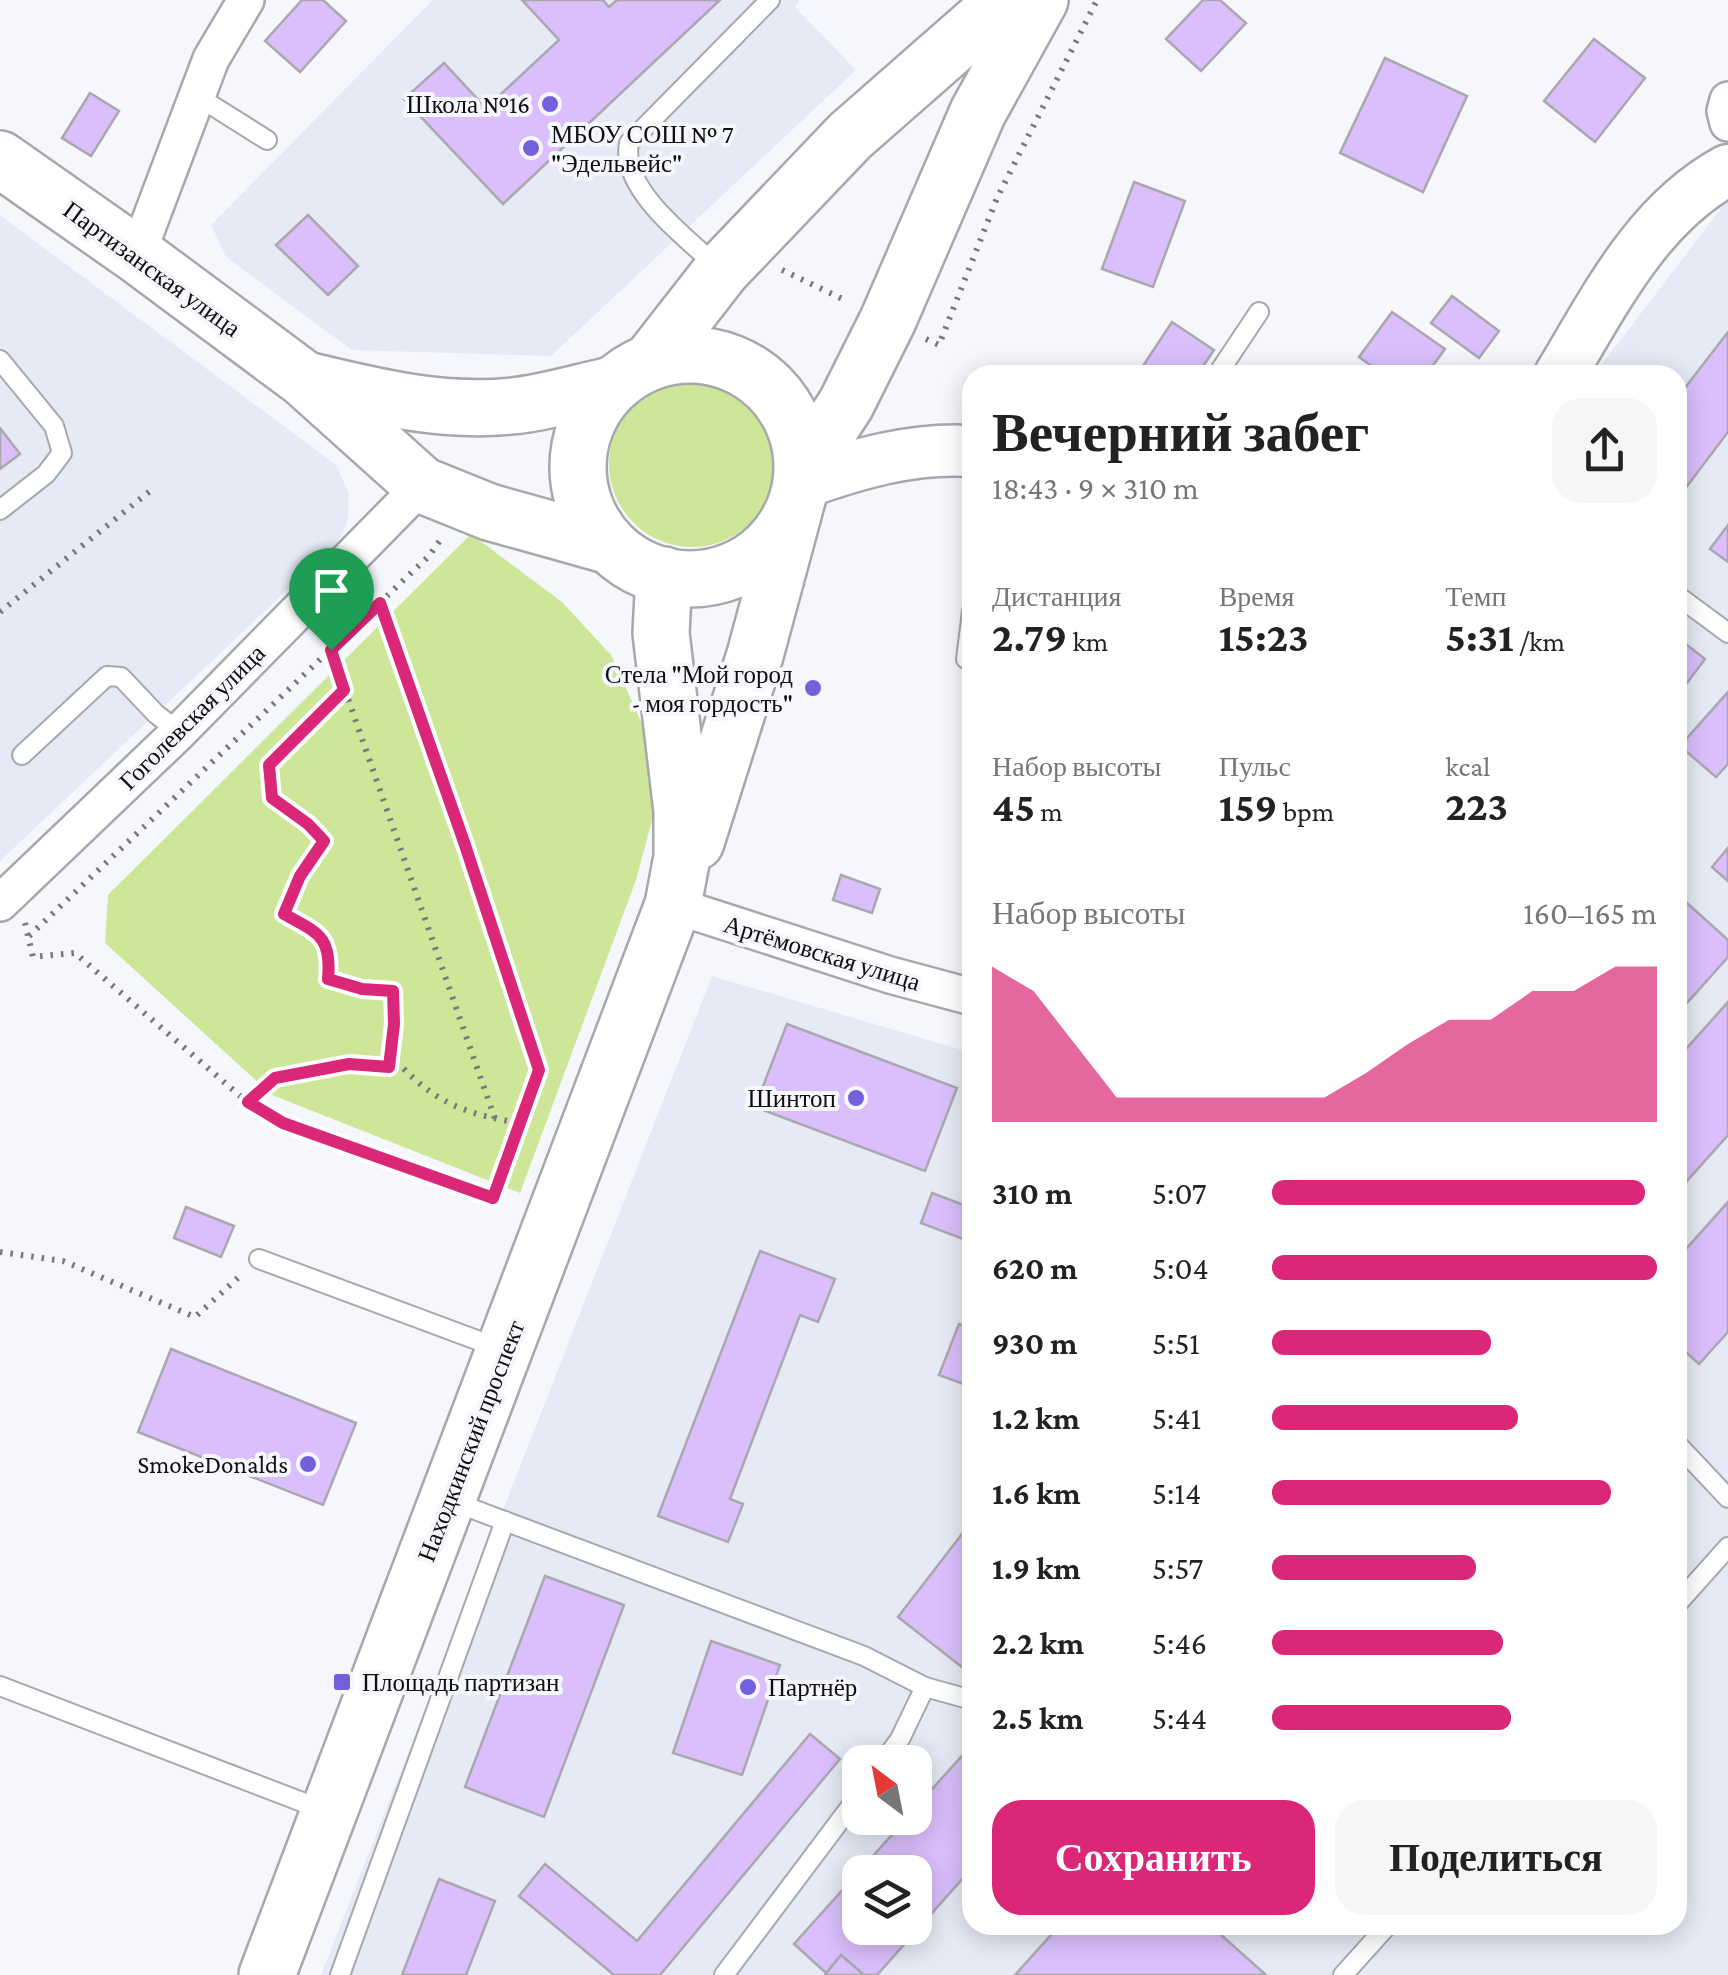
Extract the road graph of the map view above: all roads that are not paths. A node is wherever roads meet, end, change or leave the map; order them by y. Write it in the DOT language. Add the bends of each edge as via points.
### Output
graph roads {
  1 [pos="246,0"];
  2 [pos="770,0"];
  3 [pos="1005,0"];
  4 [pos="1040,0"];
  5 [pos="197,96"];
  6 [pos="1728,100"];
  7 [pos="1728,123"];
  8 [pos="267,140"];
  9 [pos="0,160"];
  10 [pos="1728,170"];
  11 [pos="137,255"];
  12 [pos="722,270"];
  13 [pos="1259,312"];
  14 [pos="0,360"];
  15 [pos="1224,365"];
  16 [pos="1566,365"];
  17 [pos="632,373"];
  18 [pos="304,379"];
  19 [pos="962,451"];
  20 [pos="799,488"];
  21 [pos="444,494"];
  22 [pos="0,510"];
  23 [pos="607,545"];
  24 [pos="664,575"];
  25 [pos="1687,603"];
  26 [pos="1728,634"];
  27 [pos="179,732"];
  28 [pos="22,755"];
  29 [pos="8,889"];
  30 [pos="673,906"];
  31 [pos="962,994"];
  32 [pos="259,1260"];
  33 [pos="506,1351"];
  34 [pos="1687,1455"];
  35 [pos="1728,1498"];
  36 [pos="448,1500"];
  37 [pos="504,1521"];
  38 [pos="1728,1548"];
  39 [pos="1687,1594"];
  40 [pos="0,1686"];
  41 [pos="925,1686"];
  42 [pos="962,1697"];
  43 [pos="896,1745"];
  44 [pos="328,1812"];
  45 [pos="842,1818"];
  46 [pos="1379,1935"];
  47 [pos="266,1975"];
  48 [pos="340,1975"];
  49 [pos="724,1975"];
  50 [pos="1342,1975"];
  1 -- 5 [label="street"];
  2 -- 12 [label="lane" via="629,143 626,158 633,180"];
  3 -- 12 [label="main road" via="850,136"];
  4 -- 20 [label="main road" via="978,112 888,320"];
  5 -- 8 [label="lane"];
  5 -- 11 [label="street"];
  6 -- 7 [label="street"];
  9 -- 11 [label="main road, Партизанская улица"];
  10 -- 16 [label="main road" via="1665,217"];
  11 -- 18 [label="main road, Партизанская улица"];
  12 -- 17 [label="main road"];
  13 -- 15 [label="lane"];
  14 -- 22 [label="lane" via="54,426 62,453"];
  17 -- 18 [label="main road, Партизанская улица" via="512,406 418,405"];
  17 -- 20 [label="main road" via="693,354 733,363 772,390 796,426"];
  17 -- 23 [label="main road" via="586,422 576,464 584,508"];
  18 -- 21 [label="main road, Партизанская улица"];
  19 -- 20 [label="main road" via="911,452"];
  20 -- 24 [label="main road" via="768,550 728,573 686,580"];
  20 -- 30 [label="main road" via="755,655"];
  21 -- 23 [label="main road, Партизанская улица"];
  21 -- 27 [label="street, Гоголевская улица"];
  23 -- 24 [label="main road" via="642,570"];
  24 -- 30 [label="main road" via="662,648 682,811"];
  25 -- 26 [label="lane"];
  27 -- 28 [label="lane" via="122,677 107,676"];
  27 -- 29 [label="street, Гоголевская улица"];
  30 -- 31 [label="street, Артёмовская улица"];
  30 -- 33 [label="main road, Находкинский проспект"];
  32 -- 33 [label="lane"];
  33 -- 36 [label="main road, Находкинский проспект"];
  34 -- 35 [label="lane"];
  36 -- 37 [label="lane"];
  36 -- 44 [label="main road, Находкинский проспект"];
  37 -- 41 [label="lane" via="864,1656"];
  37 -- 48 [label="lane"];
  38 -- 39 [label="lane"];
  40 -- 44 [label="lane"];
  41 -- 42 [label="lane"];
  41 -- 43 [label="lane"];
  44 -- 47 [label="main road, Находкинский проспект"];
  45 -- 49 [label="lane"];
  46 -- 50 [label="lane"];
}
